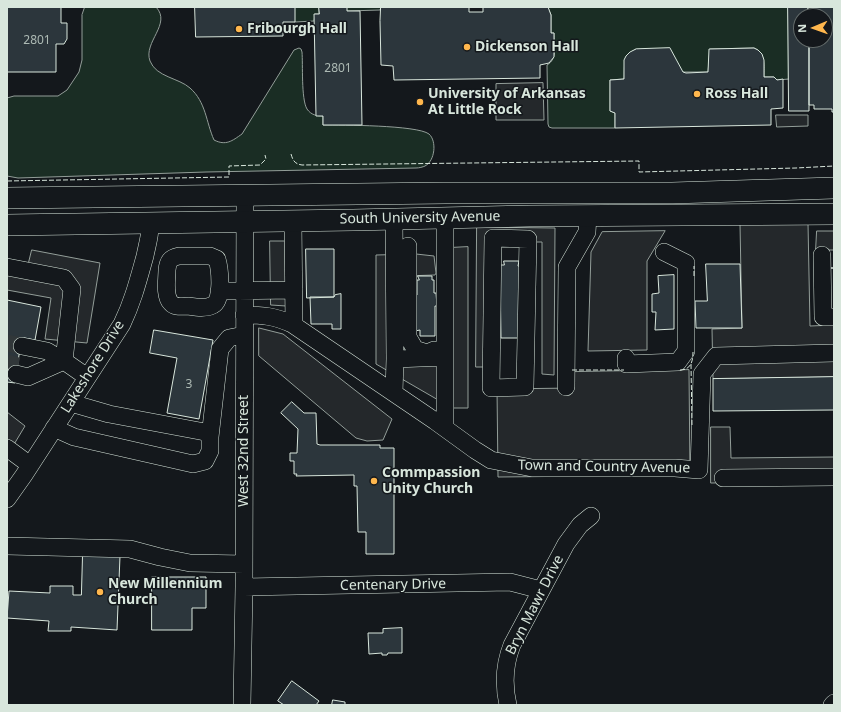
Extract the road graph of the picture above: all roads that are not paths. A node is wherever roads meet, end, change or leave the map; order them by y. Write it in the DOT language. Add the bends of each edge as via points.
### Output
graph roads {
  1 [pos="834,188"];
  2 [pos="245,196"];
  3 [pos="7,198"];
  4 [pos="834,214"];
  5 [pos="535,216"];
  6 [pos="588,216"];
  7 [pos="445,218"];
  8 [pos="394,219"];
  9 [pos="245,221"];
  10 [pos="293,221"];
  11 [pos="150,222"];
  12 [pos="7,225"];
  13 [pos="528,239"];
  14 [pos="408,246"];
  15 [pos="445,250"];
  16 [pos="664,252"];
  17 [pos="822,255"];
  18 [pos="395,256"];
  19 [pos="7,267"];
  20 [pos="408,278"];
  21 [pos="138,282"];
  22 [pos="166,282"];
  23 [pos="294,290"];
  24 [pos="219,291"];
  25 [pos="244,291"];
  26 [pos="244,315"];
  27 [pos="834,317"];
  28 [pos="294,325"];
  29 [pos="244,335"];
  30 [pos="834,353"];
  31 [pos="445,357"];
  32 [pos="626,358"];
  33 [pos="395,359"];
  34 [pos="64,360"];
  35 [pos="87,377"];
  36 [pos="533,387"];
  37 [pos="566,387"];
  38 [pos="394,393"];
  39 [pos="71,403"];
  40 [pos="54,428"];
  41 [pos="445,428"];
  42 [pos="210,437"];
  43 [pos="7,448"];
  44 [pos="30,465"];
  45 [pos="723,478"];
  46 [pos="834,478"];
  47 [pos="7,499"];
  48 [pos="591,516"];
  49 [pos="7,546"];
  50 [pos="244,564"];
  51 [pos="244,587"];
  52 [pos="541,590"];
  53 [pos="242,705"];
  54 [pos="508,705"];
  1 -- 2 [label="main road, South University Avenue" via="672,193"];
  2 -- 3 [label="main road, South University Avenue"];
  2 -- 9 [label="street, West 32nd Street"];
  4 -- 6 [label="main road, South University Avenue"];
  5 -- 6 [label="main road, South University Avenue"];
  5 -- 7 [label="main road, South University Avenue"];
  5 -- 36 [label="street"];
  6 -- 37 [label="street" via="587,232 567,267"];
  7 -- 8 [label="main road, South University Avenue"];
  7 -- 15 [label="street"];
  8 -- 10 [label="main road, South University Avenue"];
  8 -- 18 [label="street"];
  9 -- 10 [label="main road, South University Avenue"];
  9 -- 11 [label="main road, South University Avenue"];
  9 -- 25 [label="street, West 32nd Street"];
  10 -- 23 [label="street"];
  11 -- 12 [label="main road, South University Avenue"];
  11 -- 21 [label="street, Lakeshore Drive" via="148,244"];
  13 -- 13 [label="street" via="493,238 491,388 525,387"];
  14 -- 20 [label="street"];
  15 -- 20 [label="street" via="440,274 438,348 427,353 415,349 408,337"];
  15 -- 31 [label="street"];
  16 -- 32 [label="street" via="686,263 686,351 678,362 626,364"];
  17 -- 27 [label="street" via="823,317"];
  18 -- 20 [label="street"];
  18 -- 33 [label="street"];
  19 -- 34 [label="street" via="64,278 72,289"];
  21 -- 22 [label="street"];
  21 -- 35 [label="street, Lakeshore Drive" via="122,324"];
  22 -- 24 [label="street" via="167,297 176,306 209,307 218,299"];
  22 -- 24 [label="street" via="168,262 173,257 210,256 217,259 220,268"];
  23 -- 25 [label="street"];
  23 -- 28 [label="street"];
  24 -- 25 [label="street"];
  25 -- 26 [label="street, West 32nd Street"];
  26 -- 28 [label="street, Town and Country Avenue" via="266,315"];
  26 -- 29 [label="street, West 32nd Street"];
  28 -- 38 [label="street, Town and Country Avenue"];
  29 -- 42 [label="street" via="229,338 220,349"];
  29 -- 50 [label="street, West 32nd Street"];
  30 -- 41 [label="street, Town and Country Avenue" via="716,356 702,374 699,470 532,468 511,465 491,460"];
  31 -- 33 [label="street"];
  31 -- 41 [label="street"];
  33 -- 38 [label="street"];
  34 -- 34 [label="street" via="47,351 23,367"];
  34 -- 35 [label="street"];
  35 -- 39 [label="street, Lakeshore Drive"];
  38 -- 41 [label="street, Town and Country Avenue"];
  39 -- 40 [label="street, Lakeshore Drive"];
  39 -- 42 [label="street" via="110,414 194,429 205,432"];
  40 -- 42 [label="street" via="74,437 193,464 205,461 210,451"];
  40 -- 44 [label="street, Lakeshore Drive"];
  43 -- 44 [label="street"];
  44 -- 47 [label="street, Lakeshore Drive"];
  45 -- 46 [label="street"];
  48 -- 52 [label="street, Bryn Mawr Drive" via="580,525 566,544"];
  49 -- 50 [label="street" via="130,549 190,563"];
  50 -- 51 [label="street, West 32nd Street"];
  51 -- 52 [label="street, Centenary Drive" via="510,582"];
  51 -- 53 [label="street, West 32nd Street"];
  52 -- 54 [label="street, Bryn Mawr Drive" via="506,659 504,675"];
}
